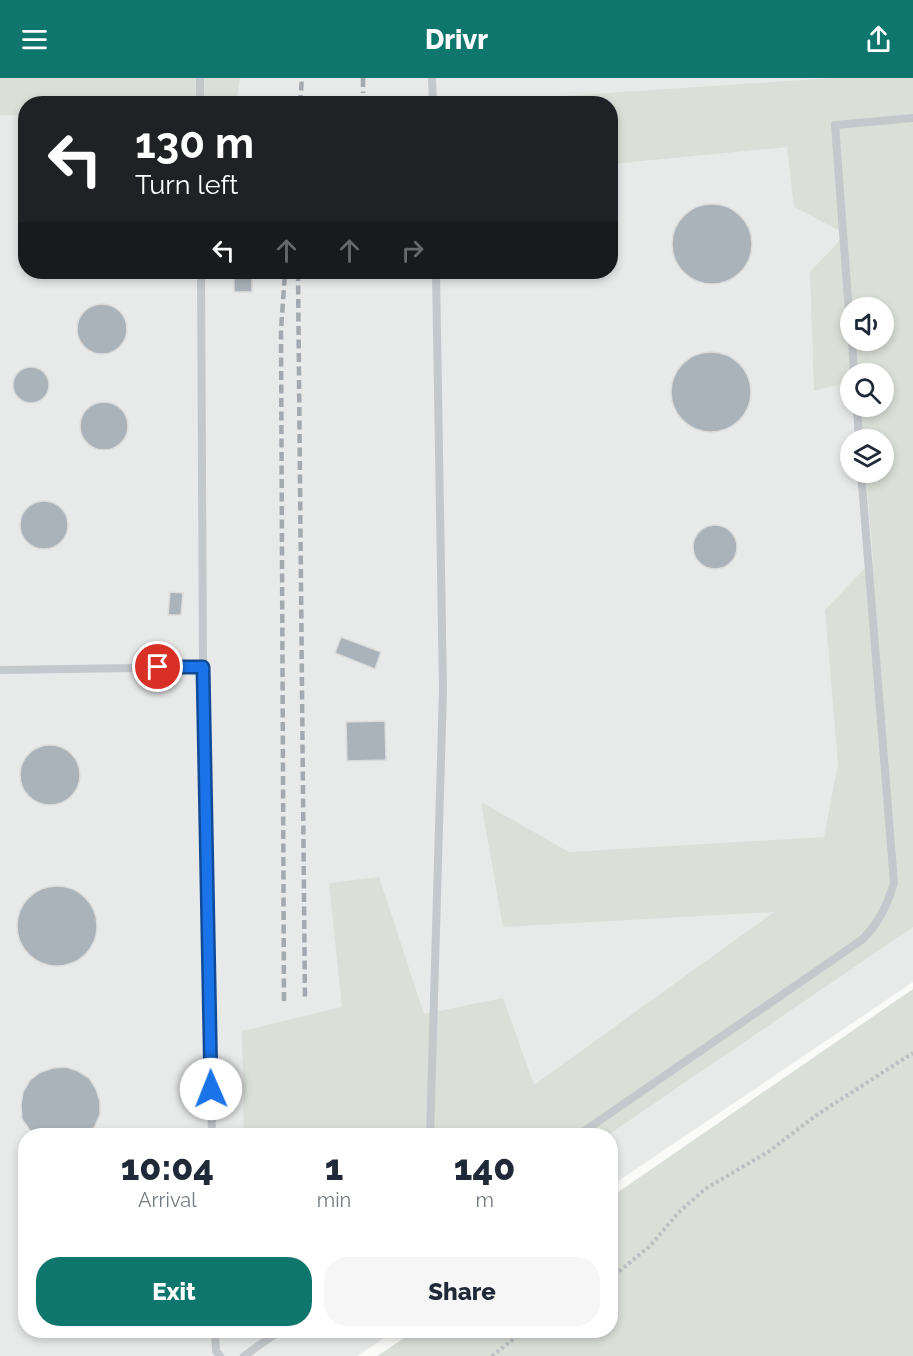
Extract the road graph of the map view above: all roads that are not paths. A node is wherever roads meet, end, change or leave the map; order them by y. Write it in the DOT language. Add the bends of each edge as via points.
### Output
graph roads {
  1 [pos="200,78"];
  2 [pos="432,78"];
  3 [pos="200,96"];
  4 [pos="433,96"];
  5 [pos="913,118"];
  6 [pos="201,279"];
  7 [pos="436,279"];
  8 [pos="848,297"];
  9 [pos="862,483"];
  10 [pos="203,667"];
  11 [pos="0,670"];
  12 [pos="212,1128"];
  13 [pos="429,1128"];
  14 [pos="589,1128"];
  15 [pos="215,1338"];
  16 [pos="270,1338"];
  17 [pos="220,1356"];
  18 [pos="244,1356"];
  1 -- 3 [label="lane"];
  2 -- 4 [label="lane"];
  5 -- 8 [label="lane" via="835,125"];
  6 -- 10 [label="lane"];
  7 -- 13 [label="lane" via="443,690"];
  9 -- 14 [label="lane" via="894,883 888,904 863,939"];
  10 -- 11 [label="lane"];
  10 -- 12 [label="lane"];
  15 -- 17 [label="lane"];
  16 -- 18 [label="lane"];
}
